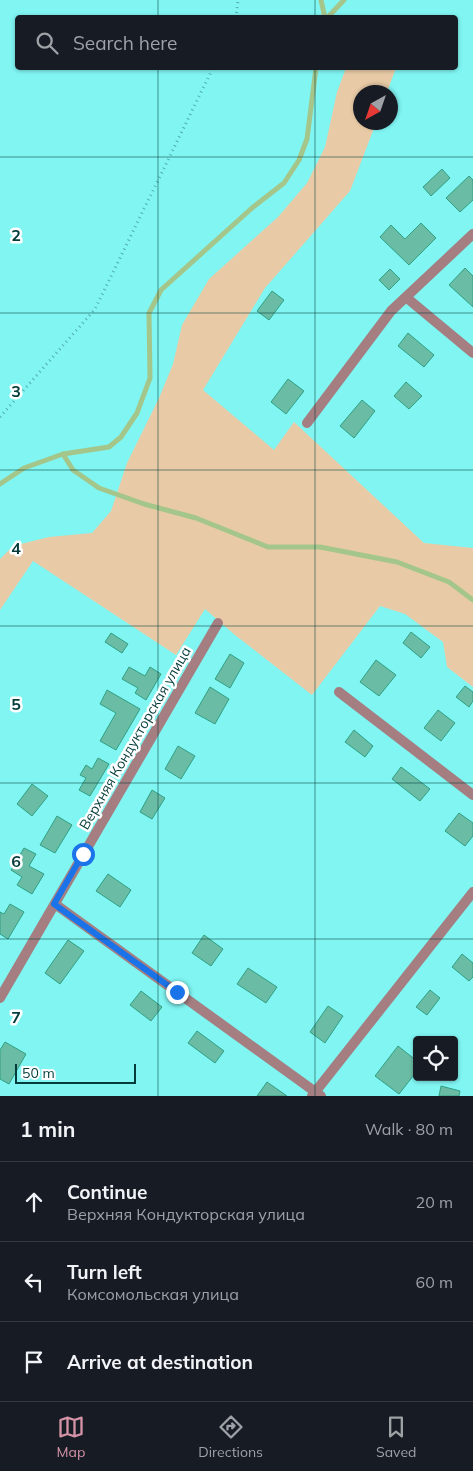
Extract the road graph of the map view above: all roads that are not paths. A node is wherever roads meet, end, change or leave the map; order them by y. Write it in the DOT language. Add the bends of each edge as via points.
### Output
graph roads {
  1 [pos="473,234"];
  2 [pos="406,298"];
  3 [pos="473,353"];
  4 [pos="307,423"];
  5 [pos="218,623"];
  6 [pos="339,692"];
  7 [pos="473,795"];
  8 [pos="473,892"];
  9 [pos="54,904"];
  10 [pos="0,998"];
  11 [pos="316,1095"];
  1 -- 2 [label="street"];
  2 -- 3 [label="street"];
  2 -- 4 [label="street" via="391,311"];
  5 -- 9 [label="street, Верхняя Кондукторская улица"];
  6 -- 7 [label="street"];
  8 -- 11 [label="street"];
  9 -- 10 [label="street, Верхняя Кондукторская улица"];
  9 -- 11 [label="street"];
}
